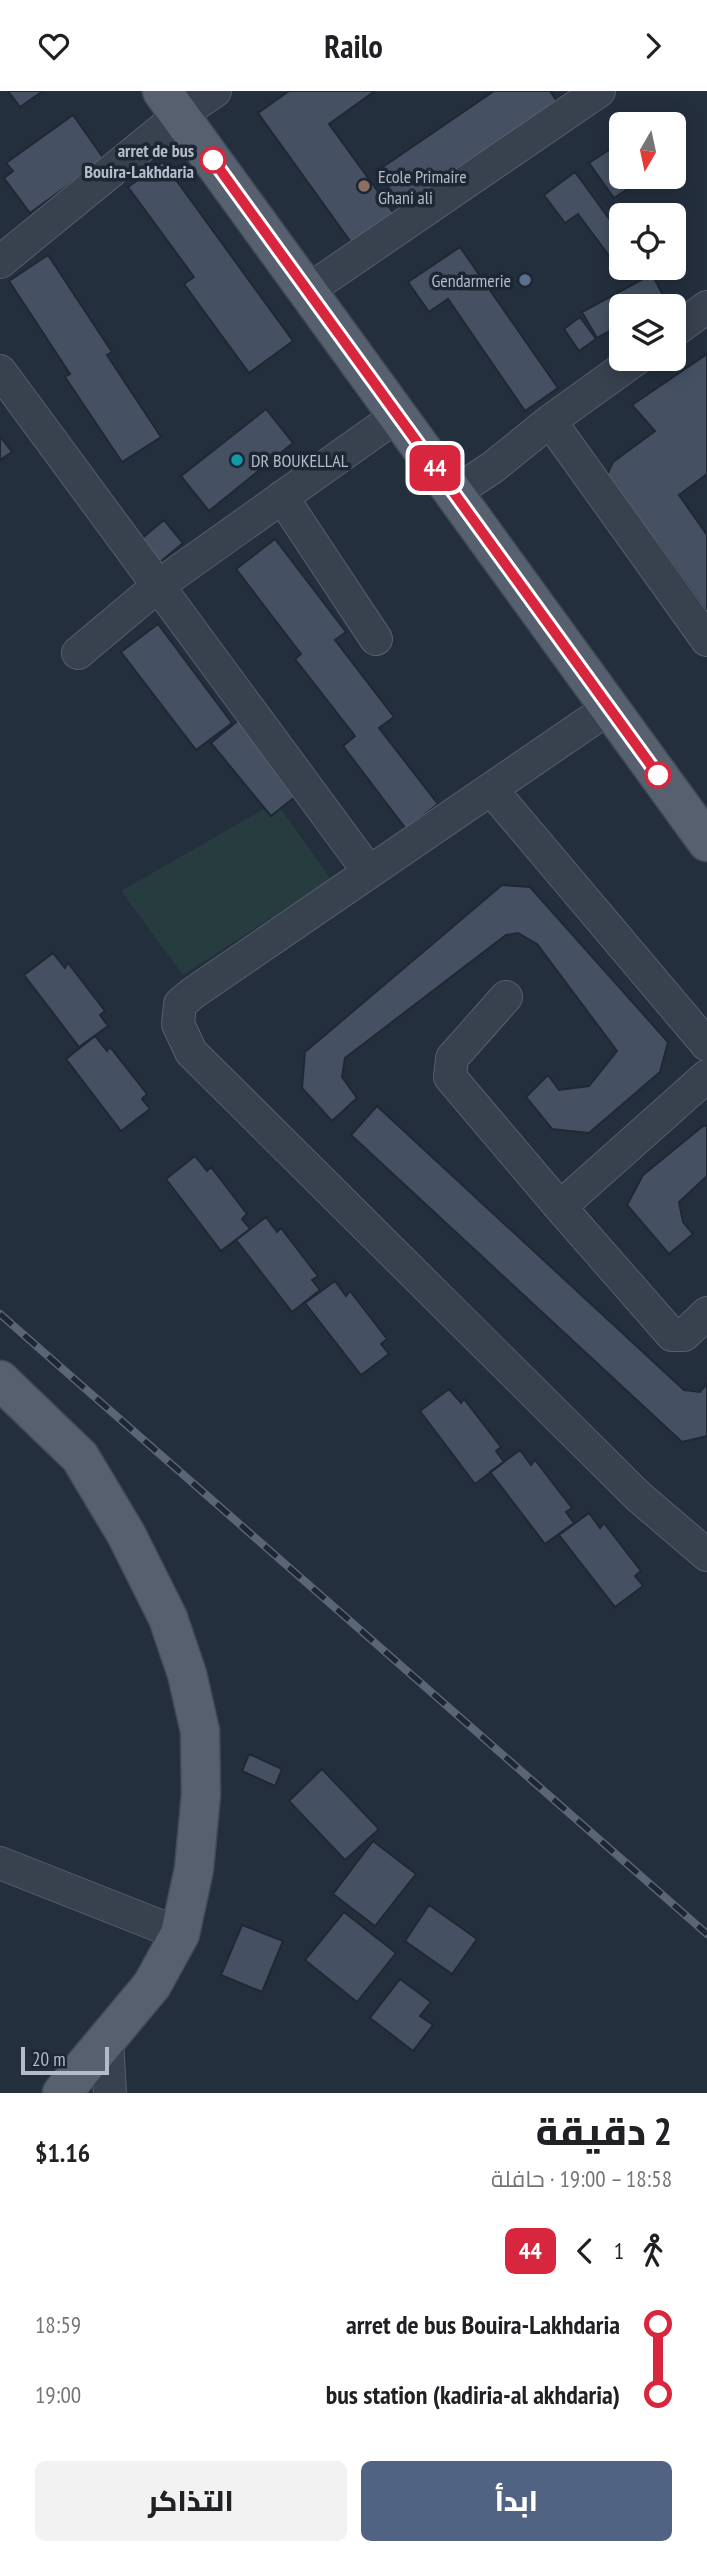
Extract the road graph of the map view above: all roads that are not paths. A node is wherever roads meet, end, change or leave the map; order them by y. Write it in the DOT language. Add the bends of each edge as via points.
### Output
graph roads {
  1 [pos="215,91"];
  2 [pos="599,91"];
  3 [pos="171,103"];
  4 [pos="0,262"];
  5 [pos="307,291"];
  6 [pos="707,307"];
  7 [pos="686,322"];
  8 [pos="0,371"];
  9 [pos="619,371"];
  10 [pos="398,415"];
  11 [pos="550,421"];
  12 [pos="454,493"];
  13 [pos="282,497"];
  14 [pos="159,585"];
  15 [pos="376,639"];
  16 [pos="707,640"];
  17 [pos="78,653"];
  18 [pos="609,708"];
  19 [pos="491,789"];
  20 [pos="707,842"];
  21 [pos="369,872"];
  22 [pos="506,997"];
  23 [pos="707,1045"];
  24 [pos="707,1076"];
  25 [pos="560,1207"];
  26 [pos="707,1313"];
  27 [pos="0,1380"];
  28 [pos="707,1555"];
  29 [pos="0,1863"];
  30 [pos="180,1934"];
  31 [pos="107,2041"];
  32 [pos="62,2093"];
  33 [pos="110,2093"];
  1 -- 3 [label="street"];
  2 -- 5 [label="street"];
  3 -- 4 [label="street"];
  3 -- 5 [label="main road"];
  5 -- 10 [label="main road"];
  6 -- 7 [label="street"];
  8 -- 14 [label="street"];
  9 -- 11 [label="street"];
  10 -- 12 [label="main road"];
  10 -- 13 [label="street"];
  11 -- 12 [label="street"];
  11 -- 16 [label="street"];
  12 -- 18 [label="main road"];
  13 -- 14 [label="street"];
  13 -- 15 [label="street"];
  14 -- 17 [label="street"];
  14 -- 21 [label="street"];
  18 -- 19 [label="street"];
  18 -- 20 [label="main road"];
  19 -- 21 [label="street"];
  19 -- 23 [label="street"];
  21 -- 28 [label="street" via="180,1004 178,1024 191,1052 639,1497"];
  22 -- 25 [label="street" via="452,1058 450,1077"];
  24 -- 25 [label="street"];
  25 -- 26 [label="street" via="672,1335 684,1335"];
  27 -- 30 [label="main road" via="80,1457 168,1618 187,1674 200,1731 201,1794 194,1869"];
  29 -- 30 [label="street"];
  30 -- 31 [label="main road" via="152,1985"];
  31 -- 32 [label="main road"];
  31 -- 33 [label="street"];
}
